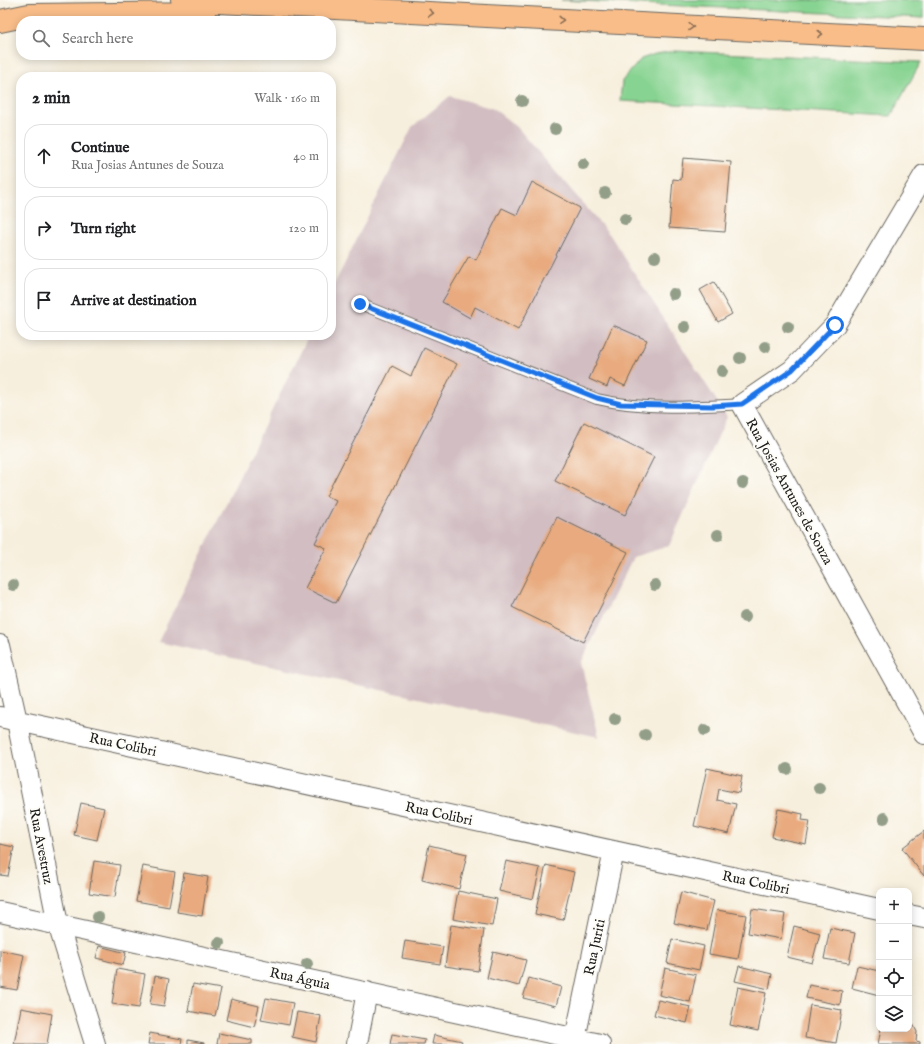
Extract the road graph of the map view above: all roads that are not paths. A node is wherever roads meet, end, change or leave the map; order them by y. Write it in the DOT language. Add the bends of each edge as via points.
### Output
graph roads {
  1 [pos="182,0"];
  2 [pos="396,11"];
  3 [pos="24,16"];
  4 [pos="16,18"];
  5 [pos="0,21"];
  6 [pos="924,39"];
  7 [pos="924,175"];
  8 [pos="360,304"];
  9 [pos="742,404"];
  10 [pos="0,645"];
  11 [pos="9,719"];
  12 [pos="924,734"];
  13 [pos="614,851"];
  14 [pos="876,907"];
  15 [pos="0,912"];
  16 [pos="912,916"];
  17 [pos="924,918"];
  18 [pos="58,924"];
  19 [pos="367,992"];
  20 [pos="575,1041"];
  21 [pos="95,1044"];
  22 [pos="357,1044"];
  23 [pos="600,1044"];
  1 -- 2 [label="highway"];
  2 -- 3 [label="highway"];
  2 -- 6 [label="highway, one-way"];
  4 -- 5 [label="highway"];
  7 -- 9 [label="street, Rua Josias Antunes de Souza" via="835,325 792,370"];
  8 -- 9 [label="lane" via="597,398 621,404"];
  9 -- 12 [label="street, Rua Josias Antunes de Souza"];
  10 -- 11 [label="street, Rua Avestruz"];
  11 -- 13 [label="street, Rua Colibri"];
  11 -- 18 [label="street, Rua Avestruz"];
  13 -- 14 [label="street, Rua Colibri"];
  13 -- 20 [label="street, Rua Juriti"];
  15 -- 18 [label="street, Rua Águia"];
  16 -- 17 [label="street"];
  18 -- 19 [label="street, Rua Águia"];
  18 -- 21 [label="street, Rua Avestruz"];
  19 -- 20 [label="street, Rua Águia"];
  19 -- 22 [label="street"];
  20 -- 23 [label="street, Rua Águia"];
}
